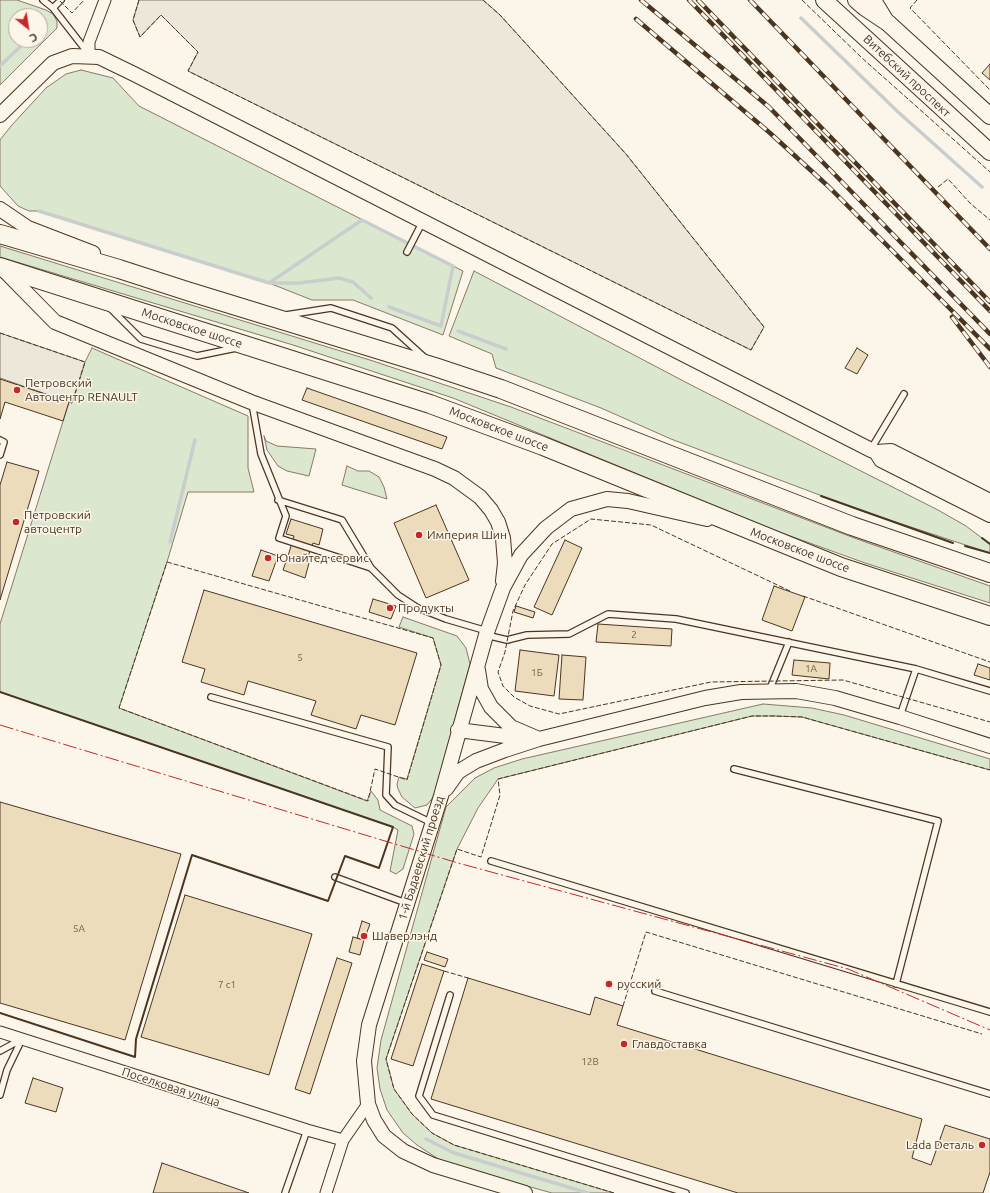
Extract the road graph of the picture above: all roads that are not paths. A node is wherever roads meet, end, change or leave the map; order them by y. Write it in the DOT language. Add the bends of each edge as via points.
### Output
graph roads {
  1 [pos="43,0"];
  2 [pos="61,0"];
  3 [pos="105,0"];
  4 [pos="824,0"];
  5 [pos="856,0"];
  6 [pos="874,0"];
  7 [pos="53,8"];
  8 [pos="888,23"];
  9 [pos="89,55"];
  10 [pos="0,115"];
  11 [pos="990,116"];
  12 [pos="990,152"];
  13 [pos="0,209"];
  14 [pos="423,221"];
  15 [pos="0,234"];
  16 [pos="407,252"];
  17 [pos="0,268"];
  18 [pos="119,269"];
  19 [pos="100,298"];
  20 [pos="273,317"];
  21 [pos="248,346"];
  22 [pos="435,367"];
  23 [pos="904,394"];
  24 [pos="251,402"];
  25 [pos="0,440"];
  26 [pos="874,451"];
  27 [pos="0,455"];
  28 [pos="278,500"];
  29 [pos="990,501"];
  30 [pos="990,515"];
  31 [pos="739,526"];
  32 [pos="371,568"];
  33 [pos="990,573"];
  34 [pos="503,588"];
  35 [pos="990,616"];
  36 [pos="487,633"];
  37 [pos="789,642"];
  38 [pos="477,666"];
  39 [pos="916,669"];
  40 [pos="769,691"];
  41 [pos="990,691"];
  42 [pos="210,697"];
  43 [pos="900,717"];
  44 [pos="458,730"];
  45 [pos="539,740"];
  46 [pos="990,746"];
  47 [pos="734,769"];
  48 [pos="441,796"];
  49 [pos="432,823"];
  50 [pos="491,861"];
  51 [pos="335,877"];
  52 [pos="407,904"];
  53 [pos="896,984"];
  54 [pos="655,991"];
  55 [pos="450,995"];
  56 [pos="990,1012"];
  57 [pos="0,1032"];
  58 [pos="22,1039"];
  59 [pos="0,1051"];
  60 [pos="990,1094"];
  61 [pos="0,1096"];
  62 [pos="368,1104"];
  63 [pos="307,1130"];
  64 [pos="343,1140"];
  65 [pos="285,1193"];
  66 [pos="326,1193"];
  67 [pos="524,1193"];
  68 [pos="686,1193"];
  1 -- 7 [label="lane"];
  2 -- 7 [label="lane"];
  3 -- 9 [label="street" via="89,42"];
  4 -- 12 [label="main road, Витебский проспект"];
  5 -- 8 [label="main road, Витебский проспект"];
  6 -- 8 [label="street"];
  7 -- 9 [label="lane"];
  8 -- 11 [label="main road, Витебский проспект"];
  9 -- 10 [label="street" via="72,56 53,63"];
  9 -- 14 [label="street" via="99,57 134,74"];
  13 -- 18 [label="street" via="28,228 90,252"];
  14 -- 16 [label="lane"];
  14 -- 26 [label="street"];
  15 -- 18 [label="highway"];
  17 -- 19 [label="highway, Московское шоссе"];
  17 -- 24 [label="street" via="55,322"];
  18 -- 20 [label="highway"];
  19 -- 21 [label="highway, Московское шоссе"];
  19 -- 21 [label="lane" via="141,339 197,356"];
  20 -- 22 [label="highway"];
  20 -- 22 [label="lane" via="331,308 392,328"];
  21 -- 31 [label="highway, Московское шоссе" via="430,404 544,446"];
  22 -- 33 [label="highway" via="501,389 852,526"];
  23 -- 26 [label="lane"];
  24 -- 28 [label="lane" via="261,454"];
  24 -- 34 [label="street" via="435,469 468,488 491,510 498,522 504,550"];
  25 -- 27 [label="lane" via="4,442"];
  26 -- 29 [label="street" via="891,451"];
  26 -- 30 [label="street" via="881,460"];
  28 -- 32 [label="lane" via="342,520"];
  28 -- 32 [label="lane" via="286,516 279,538"];
  31 -- 34 [label="street" via="614,499 589,503 571,509 546,528 521,555"];
  31 -- 35 [label="highway, Московское шоссе" via="841,567"];
  32 -- 36 [label="lane" via="398,595 418,608"];
  34 -- 36 [label="street, 1-й Бадаевский проезд"];
  36 -- 37 [label="lane" via="507,640 527,635 570,634 608,614 676,619"];
  36 -- 38 [label="street, 1-й Бадаевский проезд"];
  37 -- 39 [label="lane"];
  37 -- 40 [label="lane"];
  38 -- 44 [label="street, 1-й Бадаевский проезд"];
  38 -- 45 [label="street" via="481,689 491,707 511,727"];
  39 -- 41 [label="lane"];
  39 -- 43 [label="lane"];
  40 -- 43 [label="street" via="796,691 836,698"];
  40 -- 45 [label="street" via="740,692 705,698"];
  42 -- 49 [label="lane" via="388,747 386,795 395,805"];
  43 -- 46 [label="street"];
  44 -- 45 [label="street"];
  44 -- 48 [label="street, 1-й Бадаевский проезд"];
  45 -- 48 [label="street" via="476,761 458,772"];
  47 -- 53 [label="lane" via="938,821"];
  48 -- 49 [label="street, 1-й Бадаевский проезд"];
  49 -- 52 [label="street, 1-й Бадаевский проезд"];
  50 -- 53 [label="lane"];
  51 -- 52 [label="lane"];
  52 -- 62 [label="street, 1-й Бадаевский проезд" via="369,1025 364,1061"];
  53 -- 56 [label="lane"];
  54 -- 60 [label="lane"];
  55 -- 68 [label="lane" via="419,1096 433,1115"];
  57 -- 58 [label="street, Поселковая улица"];
  58 -- 59 [label="lane"];
  58 -- 61 [label="lane" via="7,1070"];
  58 -- 63 [label="street, Поселковая улица"];
  62 -- 64 [label="street"];
  62 -- 67 [label="street" via="384,1136 403,1151 433,1165"];
  63 -- 64 [label="street, Поселковая улица"];
  63 -- 65 [label="lane"];
  64 -- 66 [label="street"];
}
